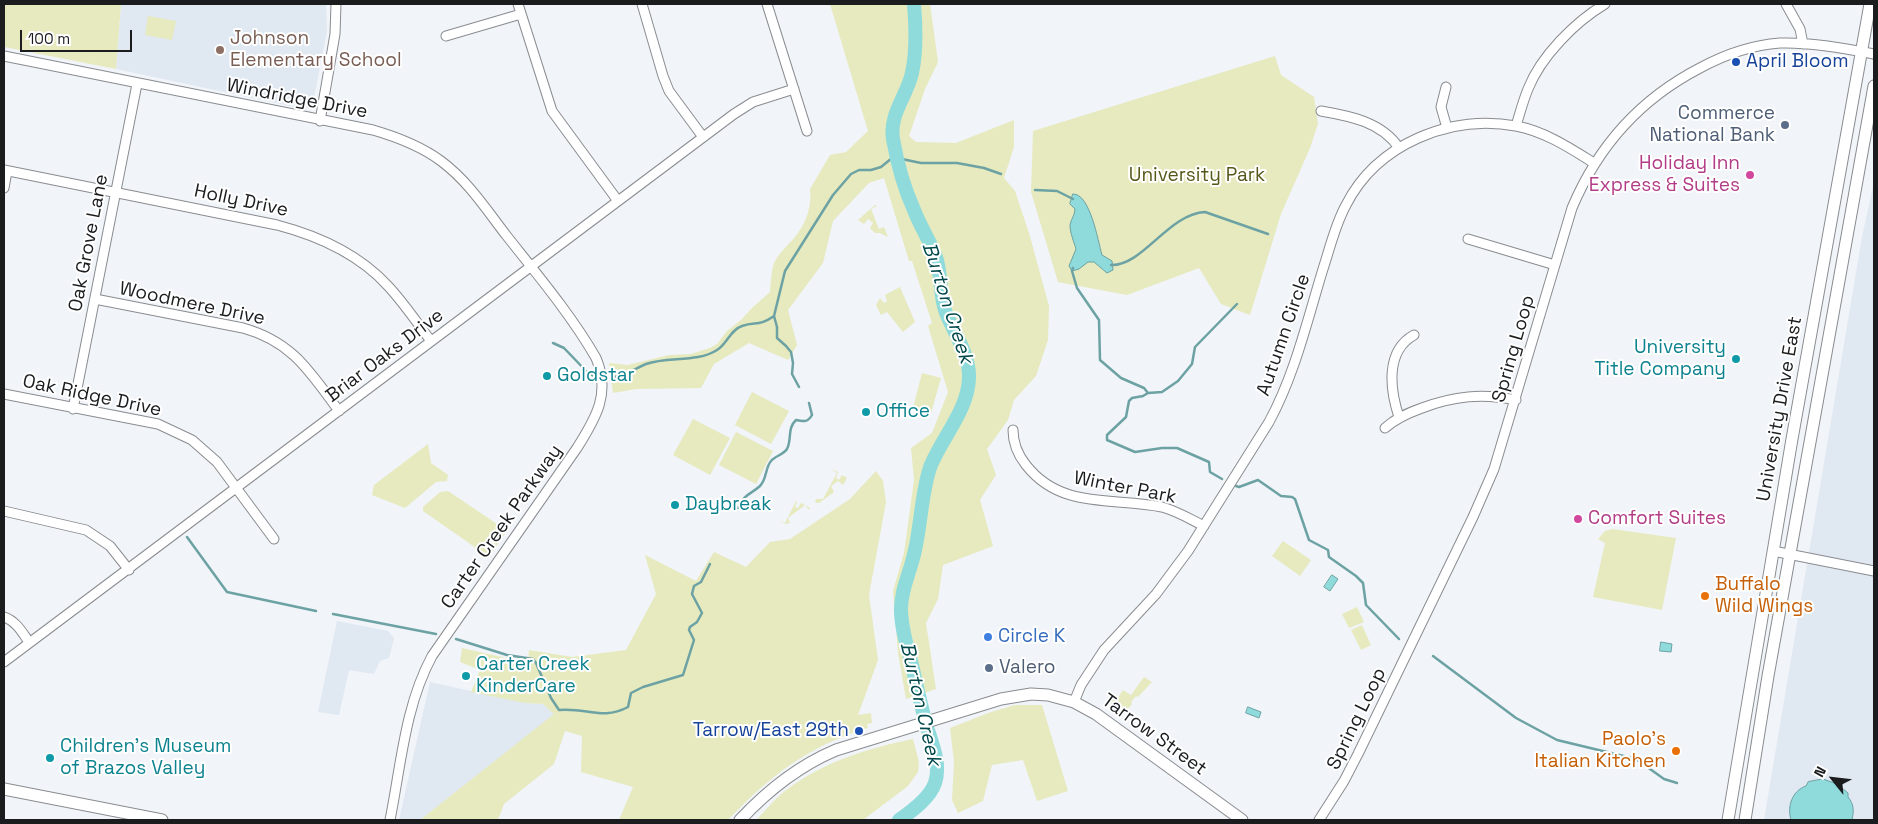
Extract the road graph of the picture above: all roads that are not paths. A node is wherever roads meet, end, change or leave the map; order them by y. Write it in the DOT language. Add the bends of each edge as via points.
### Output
graph roads {
  1 [pos="336,4"];
  2 [pos="518,4"];
  3 [pos="642,4"];
  4 [pos="767,4"];
  5 [pos="1605,4"];
  6 [pos="1786,4"];
  7 [pos="1870,4"];
  8 [pos="521,14"];
  9 [pos="446,36"];
  10 [pos="1803,44"];
  11 [pos="1861,52"];
  12 [pos="1874,54"];
  13 [pos="4,56"];
  14 [pos="137,84"];
  15 [pos="1874,86"];
  16 [pos="1446,87"];
  17 [pos="794,89"];
  18 [pos="1321,111"];
  19 [pos="320,121"];
  20 [pos="1516,126"];
  21 [pos="1447,128"];
  22 [pos="807,131"];
  23 [pos="703,137"];
  24 [pos="1399,148"];
  25 [pos="1594,163"];
  26 [pos="5,171"];
  27 [pos="4,188"];
  28 [pos="116,193"];
  29 [pos="618,201"];
  30 [pos="1468,239"];
  31 [pos="1555,265"];
  32 [pos="532,266"];
  33 [pos="95,299"];
  34 [pos="1811,334"];
  35 [pos="1414,335"];
  36 [pos="1829,336"];
  37 [pos="431,341"];
  38 [pos="4,394"];
  39 [pos="1516,400"];
  40 [pos="73,409"];
  41 [pos="339,411"];
  42 [pos="1399,417"];
  43 [pos="1385,428"];
  44 [pos="1013,430"];
  45 [pos="236,489"];
  46 [pos="4,511"];
  47 [pos="1204,526"];
  48 [pos="274,539"];
  49 [pos="1773,551"];
  50 [pos="1790,554"];
  51 [pos="128,570"];
  52 [pos="1874,571"];
  53 [pos="4,617"];
  54 [pos="29,642"];
  55 [pos="4,662"];
  56 [pos="1748,696"];
  57 [pos="1074,702"];
  58 [pos="1761,719"];
  59 [pos="4,789"];
  60 [pos="162,820"];
  61 [pos="390,820"];
  62 [pos="740,820"];
  63 [pos="1242,820"];
  64 [pos="1319,820"];
  65 [pos="1728,820"];
  66 [pos="1745,820"];
  1 -- 19 [label="street" via="336,34"];
  2 -- 8 [label="street"];
  3 -- 23 [label="street" via="669,91"];
  4 -- 17 [label="street"];
  5 -- 20 [label="street" via="1578,22 1542,64 1528,87"];
  6 -- 10 [label="street" via="1800,29"];
  7 -- 11 [label="main road, University Drive East"];
  8 -- 9 [label="street"];
  8 -- 29 [label="street" via="552,111"];
  10 -- 11 [label="street, Spring Loop"];
  10 -- 25 [label="street, Spring Loop" via="1779,43 1752,48 1712,61 1683,77 1634,113"];
  11 -- 12 [label="street, Spring Loop"];
  11 -- 34 [label="main road, University Drive East"];
  13 -- 14 [label="street, Windridge Drive"];
  14 -- 19 [label="street, Windridge Drive"];
  14 -- 28 [label="street, Oak Grove Lane"];
  15 -- 36 [label="main road, University Drive East"];
  16 -- 21 [label="street" via="1441,107"];
  17 -- 22 [label="street"];
  17 -- 23 [label="street, Briar Oaks Drive" via="753,102"];
  18 -- 24 [label="street" via="1349,116 1378,128 1387,133"];
  19 -- 32 [label="street, Windridge Drive" via="398,138 442,161 473,192"];
  20 -- 21 [label="street, Autumn Circle" via="1478,124"];
  20 -- 25 [label="street, Autumn Circle" via="1551,138"];
  21 -- 24 [label="street, Autumn Circle" via="1428,133"];
  23 -- 29 [label="street, Briar Oaks Drive"];
  24 -- 47 [label="street, Autumn Circle" via="1371,171 1346,204 1283,394"];
  25 -- 31 [label="street, Spring Loop" via="1572,208"];
  26 -- 27 [label="street"];
  26 -- 28 [label="street, Holly Drive"];
  28 -- 33 [label="street, Oak Grove Lane"];
  28 -- 37 [label="street, Holly Drive" via="277,225 327,241 388,284"];
  29 -- 32 [label="street, Briar Oaks Drive"];
  30 -- 31 [label="street"];
  31 -- 39 [label="street, Spring Loop"];
  32 -- 37 [label="street, Briar Oaks Drive"];
  32 -- 61 [label="street, Carter Creek Parkway" via="601,368 599,409 577,448 432,656 412,707"];
  33 -- 40 [label="street, Oak Grove Lane"];
  33 -- 41 [label="street, Woodmere Drive" via="243,328 267,336 294,354"];
  34 -- 36 [label="main road"];
  34 -- 49 [label="main road, University Drive East"];
  35 -- 42 [label="street" via="1398,349 1392,372 1392,392"];
  36 -- 50 [label="main road, University Drive East"];
  37 -- 41 [label="street, Briar Oaks Drive"];
  38 -- 40 [label="street, Oak Ridge Drive"];
  39 -- 42 [label="street" via="1488,395 1462,396"];
  39 -- 64 [label="street, Spring Loop" via="1494,469 1474,517 1358,754"];
  40 -- 45 [label="street, Oak Ridge Drive" via="172,429 205,450"];
  41 -- 45 [label="street, Briar Oaks Drive"];
  42 -- 43 [label="street"];
  44 -- 47 [label="street, Winter Park" via="1013,441 1032,473 1062,492 1093,501 1161,507"];
  45 -- 48 [label="street, Oak Ridge Drive"];
  45 -- 51 [label="street, Briar Oaks Drive"];
  46 -- 51 [label="street" via="86,530 110,546"];
  47 -- 57 [label="street, Autumn Circle" via="1170,576 1104,650"];
  49 -- 50 [label="street"];
  49 -- 56 [label="main road, University Drive East"];
  50 -- 52 [label="street"];
  50 -- 58 [label="main road, University Drive East"];
  51 -- 54 [label="street, Briar Oaks Drive"];
  53 -- 54 [label="street" via="17,625"];
  54 -- 55 [label="street, Briar Oaks Drive"];
  56 -- 58 [label="main road"];
  56 -- 65 [label="main road, University Drive East"];
  57 -- 62 [label="main road, Tarrow Street" via="1038,694 1002,700 836,750 802,766 766,793"];
  57 -- 63 [label="main road, Tarrow Street" via="1119,729"];
  58 -- 66 [label="main road, University Drive East"];
  59 -- 60 [label="main road"];
}
